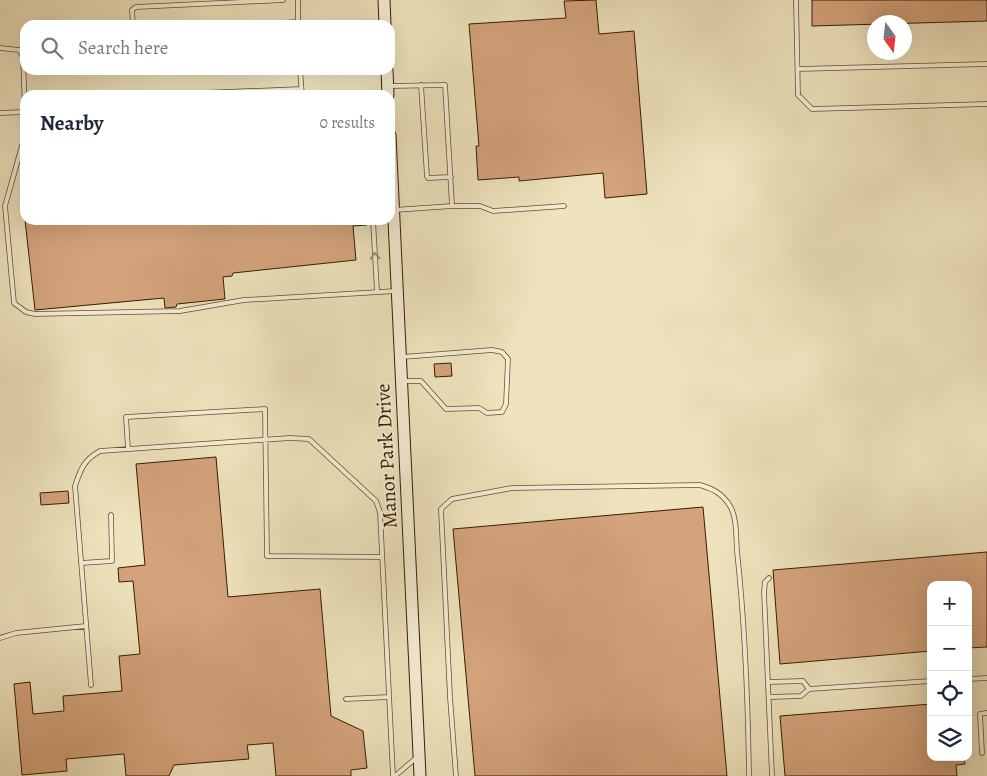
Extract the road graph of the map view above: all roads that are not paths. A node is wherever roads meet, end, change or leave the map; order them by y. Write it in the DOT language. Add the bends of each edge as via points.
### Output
graph roads {
  1 [pos="283,0"];
  2 [pos="298,0"];
  3 [pos="384,0"];
  4 [pos="796,0"];
  5 [pos="133,20"];
  6 [pos="298,20"];
  7 [pos="385,20"];
  8 [pos="0,48"];
  9 [pos="20,52"];
  10 [pos="987,64"];
  11 [pos="798,69"];
  12 [pos="24,75"];
  13 [pos="300,75"];
  14 [pos="387,75"];
  15 [pos="421,85"];
  16 [pos="301,89"];
  17 [pos="24,90"];
  18 [pos="276,90"];
  19 [pos="388,90"];
  20 [pos="394,90"];
  21 [pos="987,104"];
  22 [pos="0,112"];
  23 [pos="20,112"];
  24 [pos="20,153"];
  25 [pos="451,177"];
  26 [pos="452,206"];
  27 [pos="564,206"];
  28 [pos="395,210"];
  29 [pos="373,225"];
  30 [pos="395,225"];
  31 [pos="397,290"];
  32 [pos="377,292"];
  33 [pos="400,357"];
  34 [pos="401,381"];
  35 [pos="266,440"];
  36 [pos="128,449"];
  37 [pos="111,515"];
  38 [pos="382,557"];
  39 [pos="81,563"];
  40 [pos="769,578"];
  41 [pos="86,626"];
  42 [pos="0,638"];
  43 [pos="987,678"];
  44 [pos="972,679"];
  45 [pos="927,681"];
  46 [pos="769,682"];
  47 [pos="91,685"];
  48 [pos="809,689"];
  49 [pos="389,697"];
  50 [pos="770,697"];
  51 [pos="346,699"];
  52 [pos="987,713"];
  53 [pos="982,753"];
  54 [pos="419,756"];
  55 [pos="394,776"];
  56 [pos="420,776"];
  57 [pos="456,776"];
  58 [pos="749,776"];
  59 [pos="772,776"];
  1 -- 5 [label="lane" via="136,7 132,10"];
  2 -- 6 [label="lane"];
  3 -- 7 [label="street"];
  4 -- 11 [label="lane"];
  8 -- 9 [label="lane"];
  10 -- 11 [label="lane"];
  11 -- 21 [label="lane" via="798,95 812,109"];
  12 -- 17 [label="lane"];
  13 -- 16 [label="lane"];
  14 -- 19 [label="street"];
  15 -- 20 [label="lane"];
  15 -- 25 [label="lane" via="446,86"];
  15 -- 25 [label="lane" via="426,176"];
  16 -- 18 [label="lane"];
  22 -- 23 [label="lane"];
  24 -- 32 [label="lane" via="5,206 14,303 26,312 180,312 244,300"];
  25 -- 26 [label="lane"];
  26 -- 27 [label="lane" via="480,206 493,211"];
  26 -- 28 [label="lane"];
  32 -- 29 [label="lane, one-way"];
  30 -- 31 [label="street, Manor Park Drive"];
  31 -- 32 [label="lane"];
  31 -- 33 [label="street, Manor Park Drive"];
  33 -- 34 [label="street, Manor Park Drive"];
  33 -- 34 [label="lane" via="492,350 502,352 508,359 506,404 502,412 446,408 421,381"];
  34 -- 54 [label="street, Manor Park Drive"];
  35 -- 36 [label="lane"];
  35 -- 36 [label="lane" via="265,409 126,417"];
  35 -- 38 [label="lane" via="309,439 376,501 380,512"];
  35 -- 38 [label="lane" via="266,556"];
  36 -- 39 [label="lane" via="100,451 87,458 81,466 75,486"];
  37 -- 39 [label="lane" via="112,561"];
  38 -- 49 [label="lane"];
  39 -- 41 [label="lane"];
  40 -- 46 [label="lane" via="764,592"];
  41 -- 42 [label="lane" via="16,633"];
  41 -- 47 [label="lane"];
  43 -- 44 [label="lane"];
  45 -- 48 [label="lane"];
  46 -- 48 [label="lane" via="803,682"];
  46 -- 50 [label="lane"];
  48 -- 50 [label="lane" via="801,696"];
  49 -- 51 [label="lane"];
  49 -- 55 [label="lane"];
  50 -- 59 [label="lane"];
  52 -- 53 [label="lane" via="980,714"];
  54 -- 55 [label="lane"];
  54 -- 56 [label="street, Manor Park Drive"];
  57 -- 58 [label="lane" via="441,510 452,499 512,488 700,485 718,491 731,507 734,522 742,596"];
}
